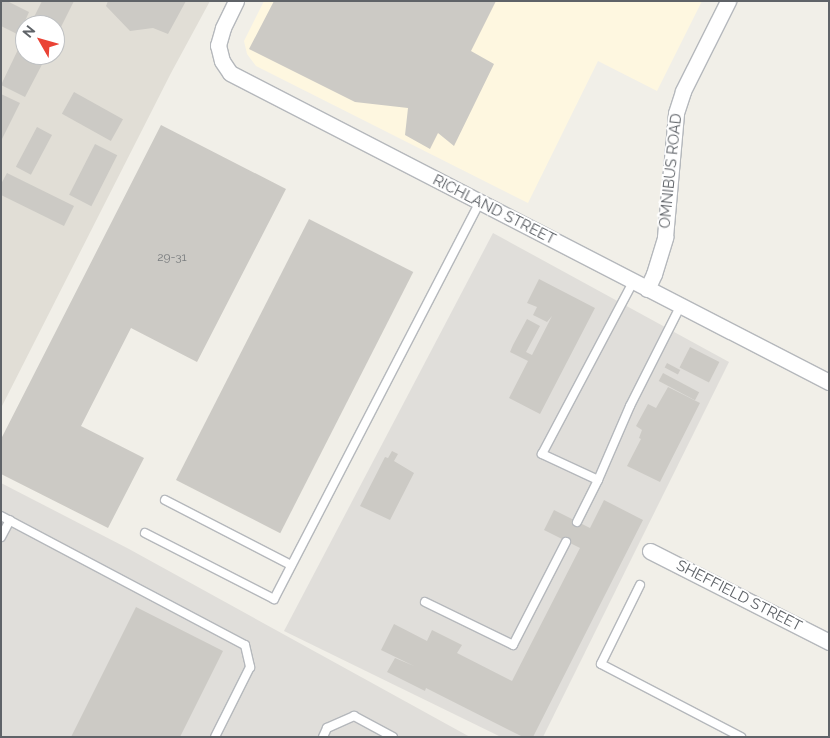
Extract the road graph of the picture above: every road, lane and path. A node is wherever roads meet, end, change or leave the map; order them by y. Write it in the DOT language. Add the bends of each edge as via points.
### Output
graph roads {
  1 [pos="236,1"];
  2 [pos="728,1"];
  3 [pos="480,202"];
  4 [pos="640,286"];
  5 [pos="680,307"];
  6 [pos="829,382"];
  7 [pos="598,480"];
  8 [pos="165,500"];
  9 [pos="1,516"];
  10 [pos="10,520"];
  11 [pos="577,522"];
  12 [pos="144,533"];
  13 [pos="1,537"];
  14 [pos="566,542"];
  15 [pos="650,551"];
  16 [pos="290,565"];
  17 [pos="640,585"];
  18 [pos="425,602"];
  19 [pos="829,642"];
  20 [pos="216,737"];
  21 [pos="323,737"];
  22 [pos="393,737"];
  23 [pos="741,737"];
  1 -- 3 [label="street, RICHLAND STREET" via="218,45 222,61 230,73"];
  2 -- 4 [label="street, OMNIBUS ROAD" via="683,91 676,112 665,237 654,274"];
  3 -- 4 [label="street, RICHLAND STREET"];
  3 -- 16 [label="lane"];
  4 -- 5 [label="street, RICHLAND STREET"];
  4 -- 7 [label="lane" via="542,454"];
  5 -- 6 [label="street, RICHLAND STREET"];
  5 -- 7 [label="lane" via="630,406"];
  7 -- 11 [label="lane"];
  8 -- 16 [label="lane"];
  9 -- 10 [label="lane"];
  10 -- 13 [label="lane"];
  10 -- 20 [label="lane" via="245,645 250,667"];
  12 -- 16 [label="lane" via="274,599"];
  14 -- 18 [label="lane" via="513,645"];
  15 -- 19 [label="street, SHEFFIELD STREET"];
  17 -- 23 [label="lane" via="601,664"];
  21 -- 22 [label="lane" via="327,728 354,716"];
}
